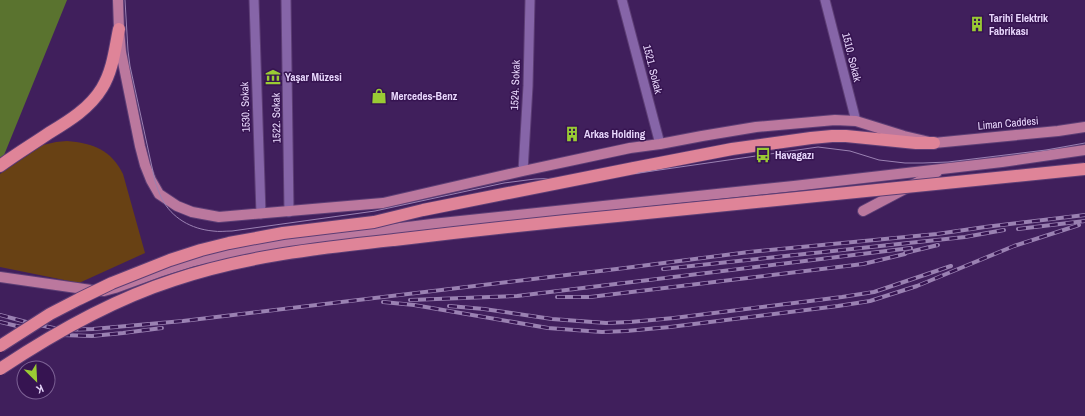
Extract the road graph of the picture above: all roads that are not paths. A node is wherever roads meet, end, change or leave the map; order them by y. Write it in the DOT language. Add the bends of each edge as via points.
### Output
graph roads {
  1 [pos="118,0"];
  2 [pos="254,0"];
  3 [pos="286,0"];
  4 [pos="530,0"];
  5 [pos="622,0"];
  6 [pos="825,0"];
  7 [pos="119,29"];
  8 [pos="856,121"];
  9 [pos="1085,127"];
  10 [pos="934,143"];
  11 [pos="660,144"];
  12 [pos="1085,150"];
  13 [pos="0,166"];
  14 [pos="943,168"];
  15 [pos="1085,169"];
  16 [pos="523,171"];
  17 [pos="863,211"];
  18 [pos="290,212"];
  19 [pos="261,214"];
  20 [pos="0,277"];
  21 [pos="0,346"];
  22 [pos="0,369"];
  1 -- 7 [label="main road, Liman Caddesi"];
  2 -- 19 [label="street, 1530. Sokak"];
  3 -- 18 [label="street, 1522. Sokak"];
  4 -- 16 [label="street, 1524. Sokak"];
  5 -- 11 [label="street, 1521. Sokak"];
  6 -- 8 [label="street, 1510. Sokak"];
  7 -- 13 [label="highway" via="109,72 103,87 91,103"];
  7 -- 19 [label="main road, Liman Caddesi" via="140,146 150,180 159,194 192,212 219,217"];
  8 -- 10 [label="main road, Liman Caddesi"];
  8 -- 11 [label="main road, Liman Caddesi" via="835,120 756,127"];
  9 -- 10 [label="main road, Liman Caddesi"];
  10 -- 21 [label="highway, bridge" via="832,136 753,146 700,154 374,222 283,233 236,242 170,260 105,286 50,314"];
  11 -- 16 [label="main road, Liman Caddesi"];
  12 -- 14 [label="main road"];
  14 -- 17 [label="main road"];
  14 -- 20 [label="main road" via="304,240 194,261 104,290"];
  15 -- 22 [label="highway, bridge" via="508,227 279,254 205,270 111,305"];
  16 -- 18 [label="main road, Liman Caddesi" via="383,203"];
  18 -- 19 [label="main road, Liman Caddesi"];
}
